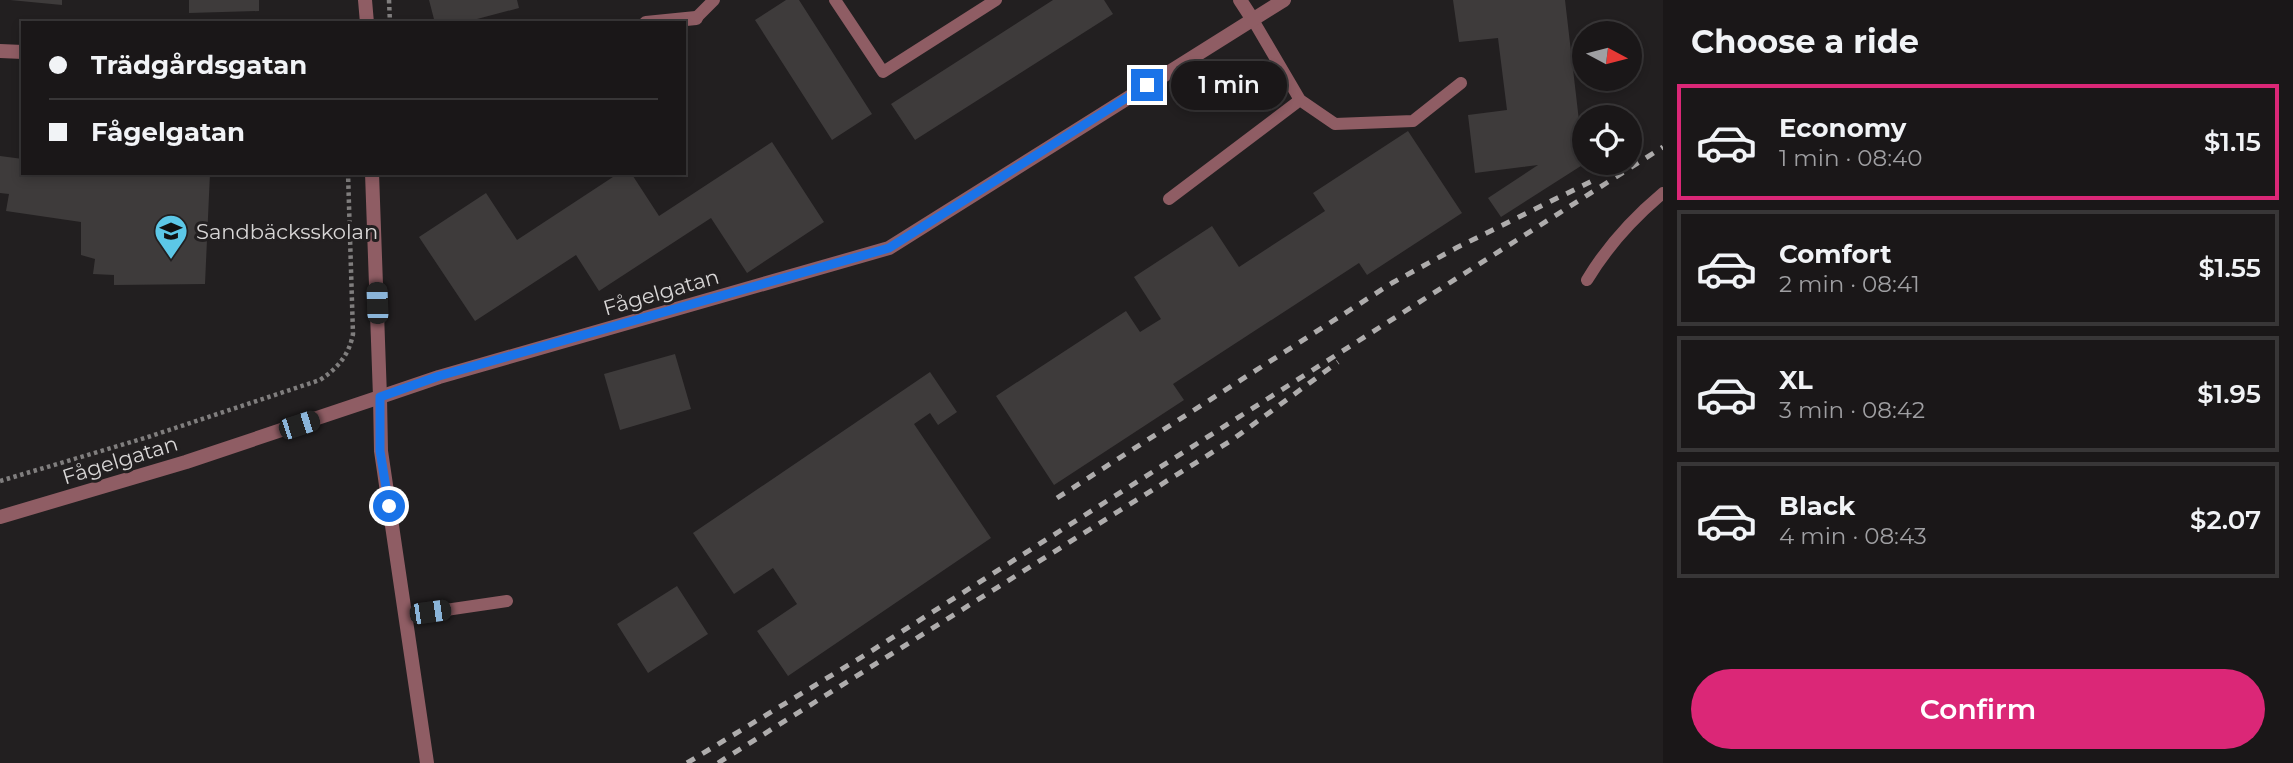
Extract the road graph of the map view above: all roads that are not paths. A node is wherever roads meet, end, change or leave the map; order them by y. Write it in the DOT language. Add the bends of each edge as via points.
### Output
graph roads {
  1 [pos="365,0"];
  2 [pos="714,0"];
  3 [pos="835,0"];
  4 [pos="996,0"];
  5 [pos="1241,0"];
  6 [pos="1284,0"];
  7 [pos="696,18"];
  8 [pos="1253,20"];
  9 [pos="367,21"];
  10 [pos="666,21"];
  11 [pos="0,51"];
  12 [pos="21,52"];
  13 [pos="1461,83"];
  14 [pos="1300,100"];
  15 [pos="372,175"];
  16 [pos="1663,193"];
  17 [pos="1169,199"];
  18 [pos="1587,280"];
  19 [pos="380,397"];
  20 [pos="0,517"];
  21 [pos="507,601"];
  22 [pos="405,616"];
  23 [pos="427,763"];
  1 -- 9 [label="street"];
  2 -- 7 [label="lane"];
  3 -- 4 [label="lane" via="883,72"];
  5 -- 8 [label="street"];
  6 -- 8 [label="street, Fågelgatan"];
  7 -- 10 [label="street"];
  8 -- 14 [label="lane"];
  8 -- 19 [label="street, Fågelgatan" via="889,248 439,376"];
  11 -- 12 [label="street"];
  13 -- 14 [label="lane" via="1413,121 1335,124"];
  14 -- 17 [label="lane"];
  15 -- 19 [label="street"];
  16 -- 18 [label="lane" via="1629,221"];
  19 -- 20 [label="street, Fågelgatan" via="186,462"];
  19 -- 22 [label="street" via="380,451"];
  21 -- 22 [label="lane"];
  22 -- 23 [label="street"];
}
